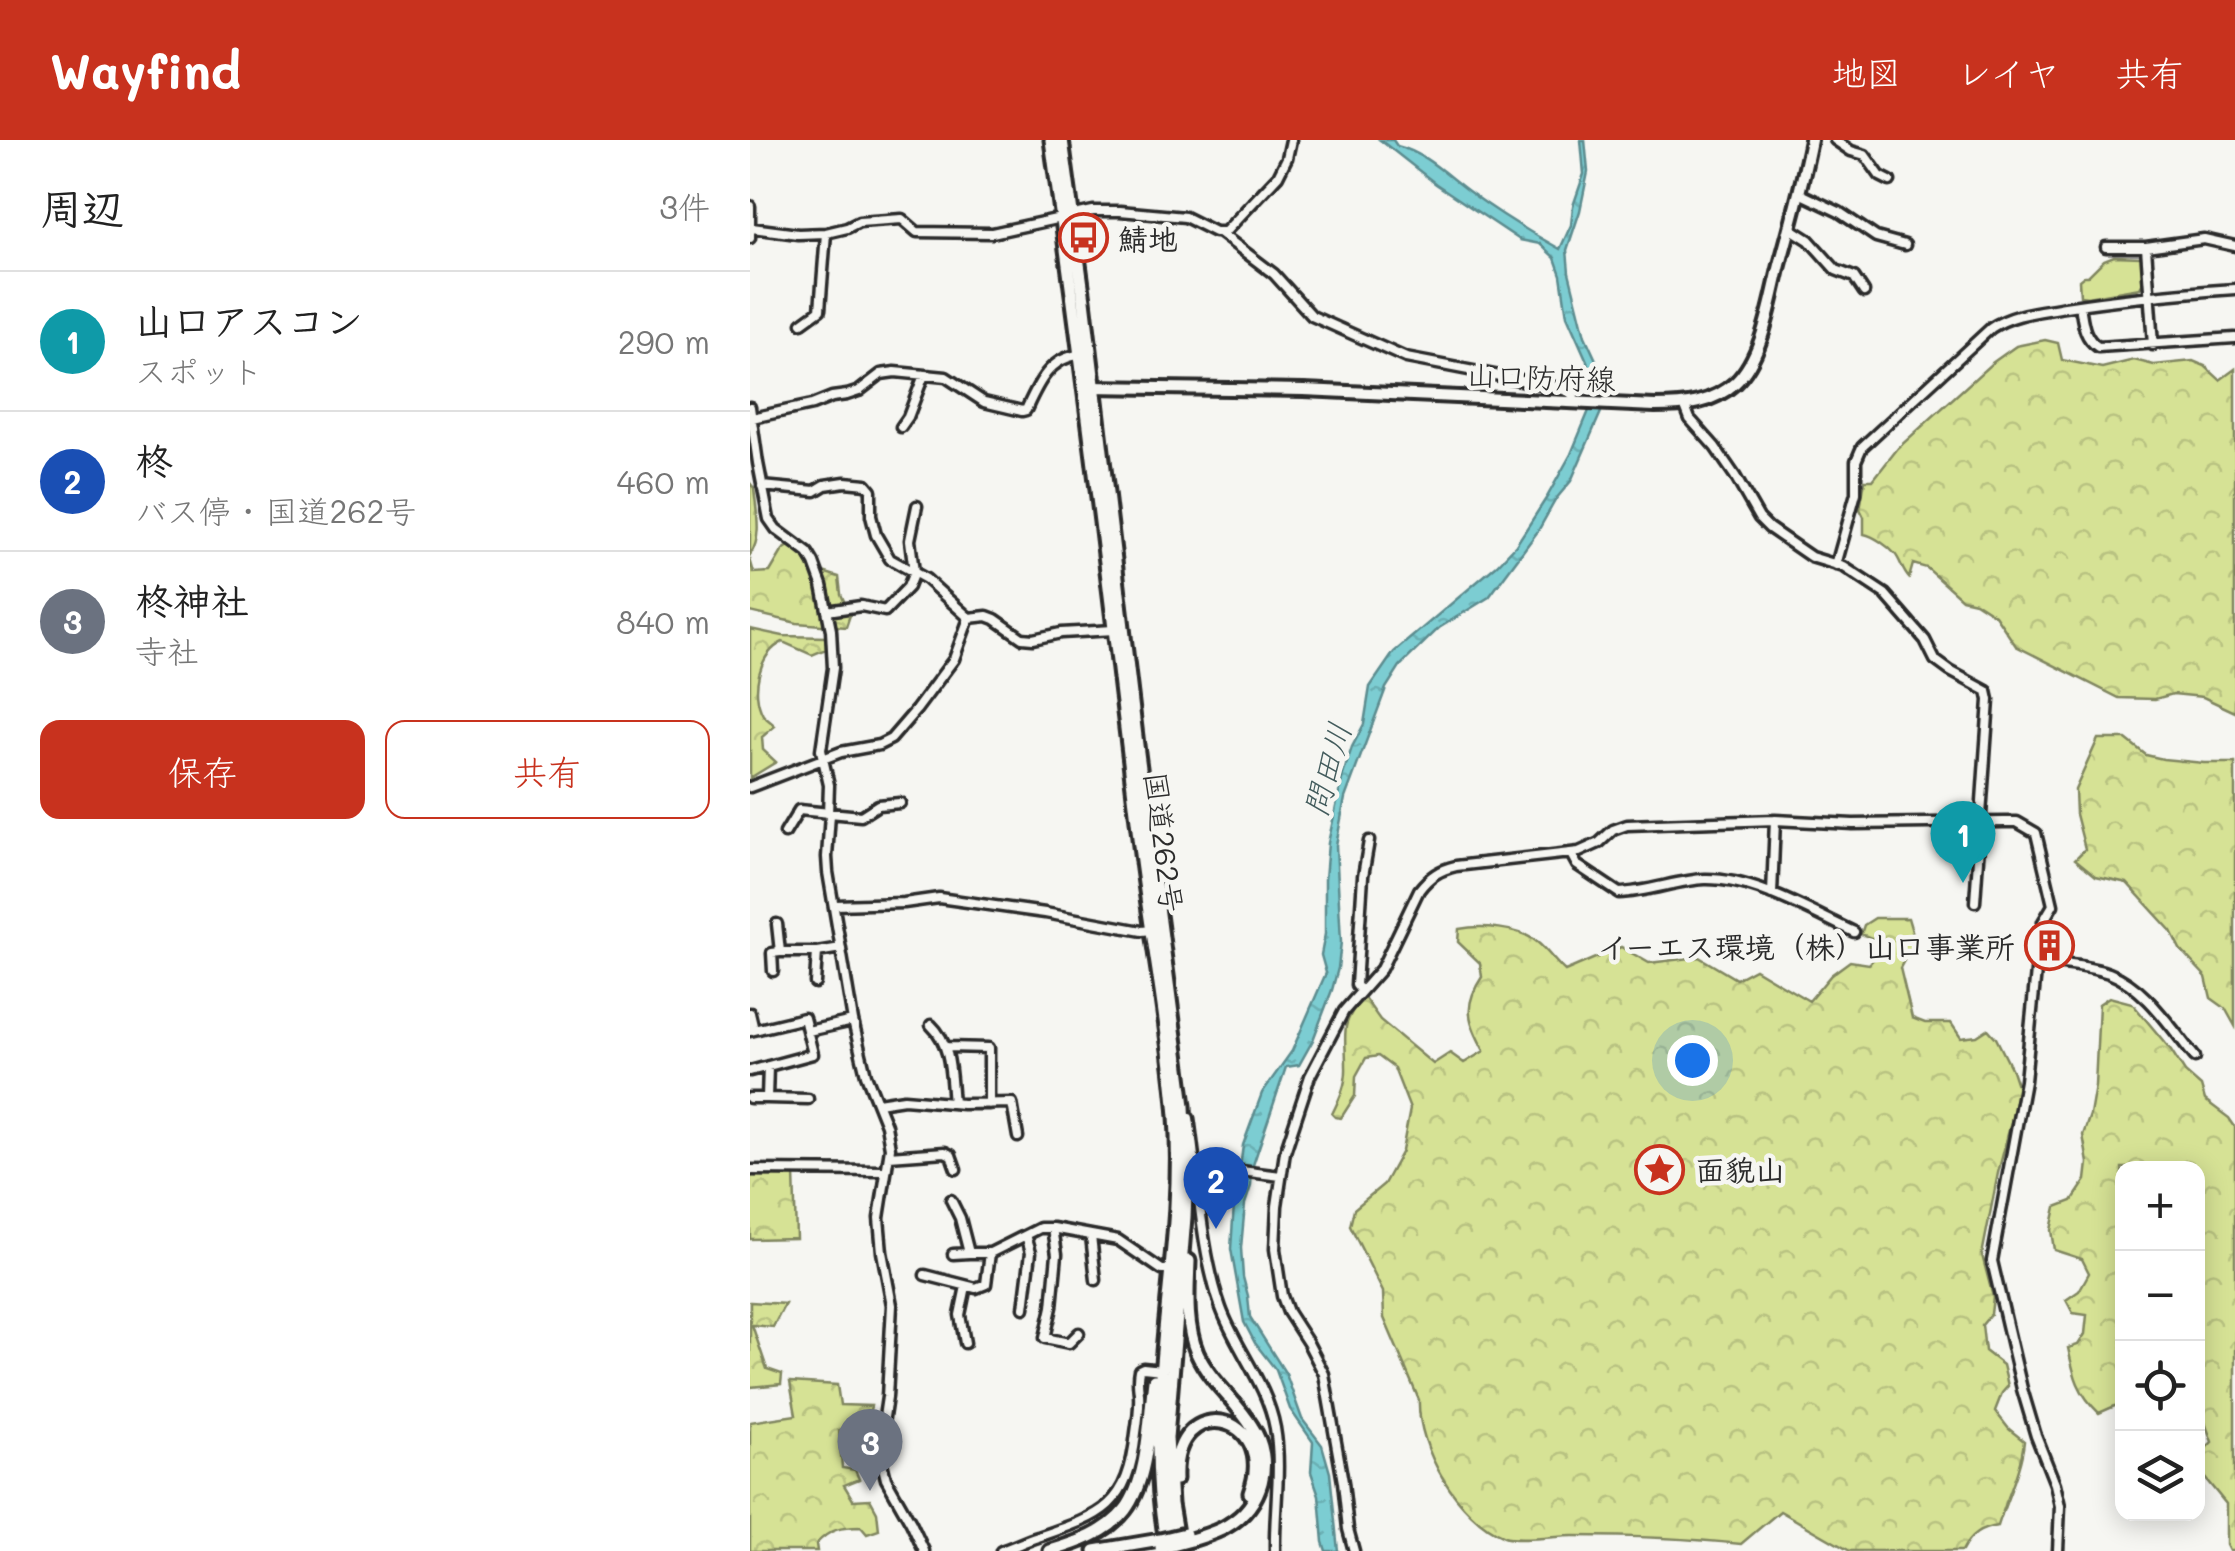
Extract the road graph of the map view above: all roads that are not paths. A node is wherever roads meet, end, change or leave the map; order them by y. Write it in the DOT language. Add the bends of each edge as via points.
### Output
graph roads {
  1 [pos="1052,140"];
  2 [pos="1062,140"];
  3 [pos="1290,140"];
  4 [pos="1810,140"];
  5 [pos="1835,140"];
  6 [pos="1890,181"];
  7 [pos="1799,193"];
  8 [pos="750,206"];
  9 [pos="1067,216"];
  10 [pos="1790,228"];
  11 [pos="751,233"];
  12 [pos="826,233"];
  13 [pos="1220,233"];
  14 [pos="1904,245"];
  15 [pos="2235,246"];
  16 [pos="2106,247"];
  17 [pos="2146,247"];
  18 [pos="2235,290"];
  19 [pos="1864,292"];
  20 [pos="2149,296"];
  21 [pos="2080,305"];
  22 [pos="802,323"];
  23 [pos="2235,338"];
  24 [pos="2153,344"];
  25 [pos="1080,355"];
  26 [pos="924,376"];
  27 [pos="1089,387"];
  28 [pos="1574,403"];
  29 [pos="1684,406"];
  30 [pos="750,407"];
  31 [pos="752,418"];
  32 [pos="902,427"];
  33 [pos="762,486"];
  34 [pos="916,506"];
  35 [pos="1836,566"];
  36 [pos="914,572"];
  37 [pos="828,611"];
  38 [pos="969,618"];
  39 [pos="1119,629"];
  40 [pos="823,760"];
  41 [pos="750,788"];
  42 [pos="900,803"];
  43 [pos="829,814"];
  44 [pos="1775,820"];
  45 [pos="1979,823"];
  46 [pos="784,832"];
  47 [pos="1369,841"];
  48 [pos="1570,854"];
  49 [pos="1772,894"];
  50 [pos="1975,902"];
  51 [pos="835,905"];
  52 [pos="777,924"];
  53 [pos="1156,930"];
  54 [pos="1854,932"];
  55 [pos="841,948"];
  56 [pos="780,952"];
  57 [pos="817,952"];
  58 [pos="2037,961"];
  59 [pos="773,971"];
  60 [pos="815,983"];
  61 [pos="1360,990"];
  62 [pos="750,1014"];
  63 [pos="853,1021"];
  64 [pos="931,1024"];
  65 [pos="752,1030"];
  66 [pos="808,1031"];
  67 [pos="1176,1034"];
  68 [pos="947,1047"];
  69 [pos="2195,1057"];
  70 [pos="768,1066"];
  71 [pos="750,1072"];
  72 [pos="750,1098"];
  73 [pos="767,1098"];
  74 [pos="808,1098"];
  75 [pos="878,1103"];
  76 [pos="954,1103"];
  77 [pos="989,1104"];
  78 [pos="1018,1137"];
  79 [pos="889,1156"];
  80 [pos="956,1169"];
  81 [pos="750,1170"];
  82 [pos="1226,1170"];
  83 [pos="886,1171"];
  84 [pos="1279,1176"];
  85 [pos="1186,1182"];
  86 [pos="951,1200"];
  87 [pos="1053,1228"];
  88 [pos="1026,1235"];
  89 [pos="1091,1236"];
  90 [pos="990,1252"];
  91 [pos="969,1253"];
  92 [pos="954,1254"];
  93 [pos="1172,1270"];
  94 [pos="925,1275"];
  95 [pos="1096,1280"];
  96 [pos="966,1286"];
  97 [pos="1024,1308"];
  98 [pos="1079,1333"];
  99 [pos="965,1343"];
  100 [pos="1158,1370"];
  101 [pos="1172,1515"];
  102 [pos="1190,1537"];
  103 [pos="1160,1547"];
  104 [pos="1017,1548"];
  105 [pos="924,1551"];
  106 [pos="1001,1551"];
  107 [pos="1050,1551"];
  108 [pos="1096,1551"];
  109 [pos="1179,1551"];
  110 [pos="1274,1551"];
  111 [pos="1354,1551"];
  112 [pos="2058,1551"];
  1 -- 9 [label="highway, 国道262号"];
  2 -- 9 [label="highway, 国道262号"];
  3 -- 13 [label="street" via="1278,176"];
  4 -- 7 [label="main road, 山口防府線"];
  5 -- 6 [label="street" via="1865,155"];
  7 -- 10 [label="main road, 山口防府線"];
  7 -- 14 [label="street" via="1876,237"];
  8 -- 11 [label="street"];
  9 -- 12 [label="street" via="992,234 917,232 902,220 859,222"];
  9 -- 13 [label="street" via="1166,215"];
  9 -- 25 [label="highway, 国道262号"];
  9 -- 27 [label="highway, 国道262号"];
  10 -- 19 [label="street"];
  10 -- 29 [label="main road, 山口防府線" via="1752,362 1725,391"];
  11 -- 12 [label="street"];
  12 -- 22 [label="street" via="820,310"];
  13 -- 28 [label="street" via="1274,274 1312,316 1406,358 1552,386 1569,392"];
  15 -- 17 [label="street" via="2204,239"];
  16 -- 17 [label="street"];
  17 -- 20 [label="street"];
  18 -- 20 [label="street"];
  20 -- 21 [label="street"];
  20 -- 24 [label="street"];
  21 -- 24 [label="street" via="2085,334 2098,347"];
  21 -- 35 [label="street" via="2005,319 1862,446"];
  23 -- 24 [label="street"];
  25 -- 26 [label="street" via="1052,367 1022,411 984,402 946,377"];
  25 -- 27 [label="highway, 国道262号"];
  26 -- 31 [label="street" via="881,374 847,395"];
  26 -- 32 [label="street"];
  27 -- 28 [label="main road, 山口防府線"];
  27 -- 39 [label="highway, 国道262号"];
  28 -- 29 [label="main road, 山口防府線"];
  29 -- 35 [label="street" via="1759,518 1811,557"];
  30 -- 31 [label="street"];
  31 -- 33 [label="street"];
  33 -- 36 [label="street" via="815,492 846,482 866,484 876,535 890,559"];
  33 -- 37 [label="street" via="769,519 814,562"];
  34 -- 36 [label="street"];
  35 -- 45 [label="street" via="1884,594 1935,660 1987,691"];
  36 -- 37 [label="street" via="885,611"];
  36 -- 38 [label="street"];
  37 -- 40 [label="street" via="834,653"];
  38 -- 39 [label="street" via="987,616 1033,639"];
  38 -- 40 [label="street" via="954,659 890,740"];
  39 -- 53 [label="highway, 国道262号"];
  40 -- 41 [label="street"];
  40 -- 43 [label="street"];
  42 -- 43 [label="street" via="878,805 861,816"];
  43 -- 46 [label="street" via="799,810"];
  43 -- 51 [label="street"];
  44 -- 45 [label="street"];
  44 -- 48 [label="street" via="1627,825"];
  44 -- 49 [label="street"];
  45 -- 50 [label="street"];
  45 -- 58 [label="street" via="2018,822 2036,833 2052,905"];
  47 -- 61 [label="street"];
  48 -- 49 [label="street" via="1619,893 1706,879"];
  48 -- 61 [label="street" via="1437,872 1419,890 1381,968"];
  49 -- 54 [label="street"];
  51 -- 53 [label="street" via="940,898"];
  51 -- 55 [label="street"];
  52 -- 56 [label="street"];
  53 -- 67 [label="highway, 国道262号"];
  53 -- 93 [label="highway, 国道262号" via="1176,1118"];
  55 -- 57 [label="street"];
  55 -- 63 [label="street"];
  56 -- 57 [label="street"];
  56 -- 59 [label="street" via="772,953"];
  57 -- 60 [label="street"];
  58 -- 69 [label="street" via="2131,984"];
  58 -- 112 [label="street" via="2020,1113 1992,1260 2022,1389 2056,1484"];
  61 -- 84 [label="street" via="1310,1076"];
  62 -- 65 [label="street"];
  63 -- 66 [label="street"];
  63 -- 75 [label="street"];
  64 -- 68 [label="street"];
  65 -- 66 [label="street" via="804,1018"];
  66 -- 70 [label="street" via="813,1054"];
  67 -- 85 [label="highway, 国道262号"];
  67 -- 110 [label="street" via="1217,1297 1275,1428"];
  68 -- 76 [label="street"];
  68 -- 77 [label="street" via="989,1048"];
  70 -- 71 [label="street"];
  70 -- 73 [label="street"];
  72 -- 73 [label="street"];
  73 -- 74 [label="street"];
  75 -- 76 [label="street"];
  75 -- 79 [label="street"];
  76 -- 77 [label="street"];
  77 -- 78 [label="street" via="1012,1103"];
  79 -- 80 [label="street" via="946,1152"];
  79 -- 83 [label="street"];
  81 -- 83 [label="street"];
  82 -- 84 [label="street"];
  83 -- 105 [label="street" via="879,1218 892,1318 879,1451"];
  84 -- 111 [label="street" via="1276,1259 1282,1296 1324,1374"];
  85 -- 101 [label="highway, 国道262号" via="1167,1438"];
  85 -- 102 [label="highway" via="1192,1341 1208,1374 1255,1430 1264,1468 1248,1508 1229,1525"];
  86 -- 91 [label="street"];
  87 -- 88 [label="street"];
  87 -- 89 [label="street"];
  87 -- 98 [label="street" via="1057,1254 1046,1338 1070,1343"];
  88 -- 90 [label="street"];
  88 -- 97 [label="street" via="1031,1252"];
  89 -- 93 [label="street" via="1118,1240"];
  89 -- 95 [label="street"];
  90 -- 91 [label="street"];
  90 -- 96 [label="street" via="986,1284"];
  91 -- 92 [label="street"];
  93 -- 100 [label="highway, 国道262号"];
  94 -- 96 [label="street"];
  96 -- 99 [label="street" via="960,1315"];
  100 -- 103 [label="highway"];
  100 -- 104 [label="street" via="1139,1370 1134,1452 1113,1501 1084,1521"];
  100 -- 107 [label="highway" via="1140,1476 1126,1508 1101,1530"];
  101 -- 102 [label="highway" via="1177,1456 1191,1429 1220,1420 1240,1429 1255,1456 1249,1494 1229,1516"];
  101 -- 109 [label="highway, 国道262号"];
  102 -- 103 [label="highway, bridge"];
  103 -- 108 [label="highway"];
  104 -- 106 [label="street"];
}
